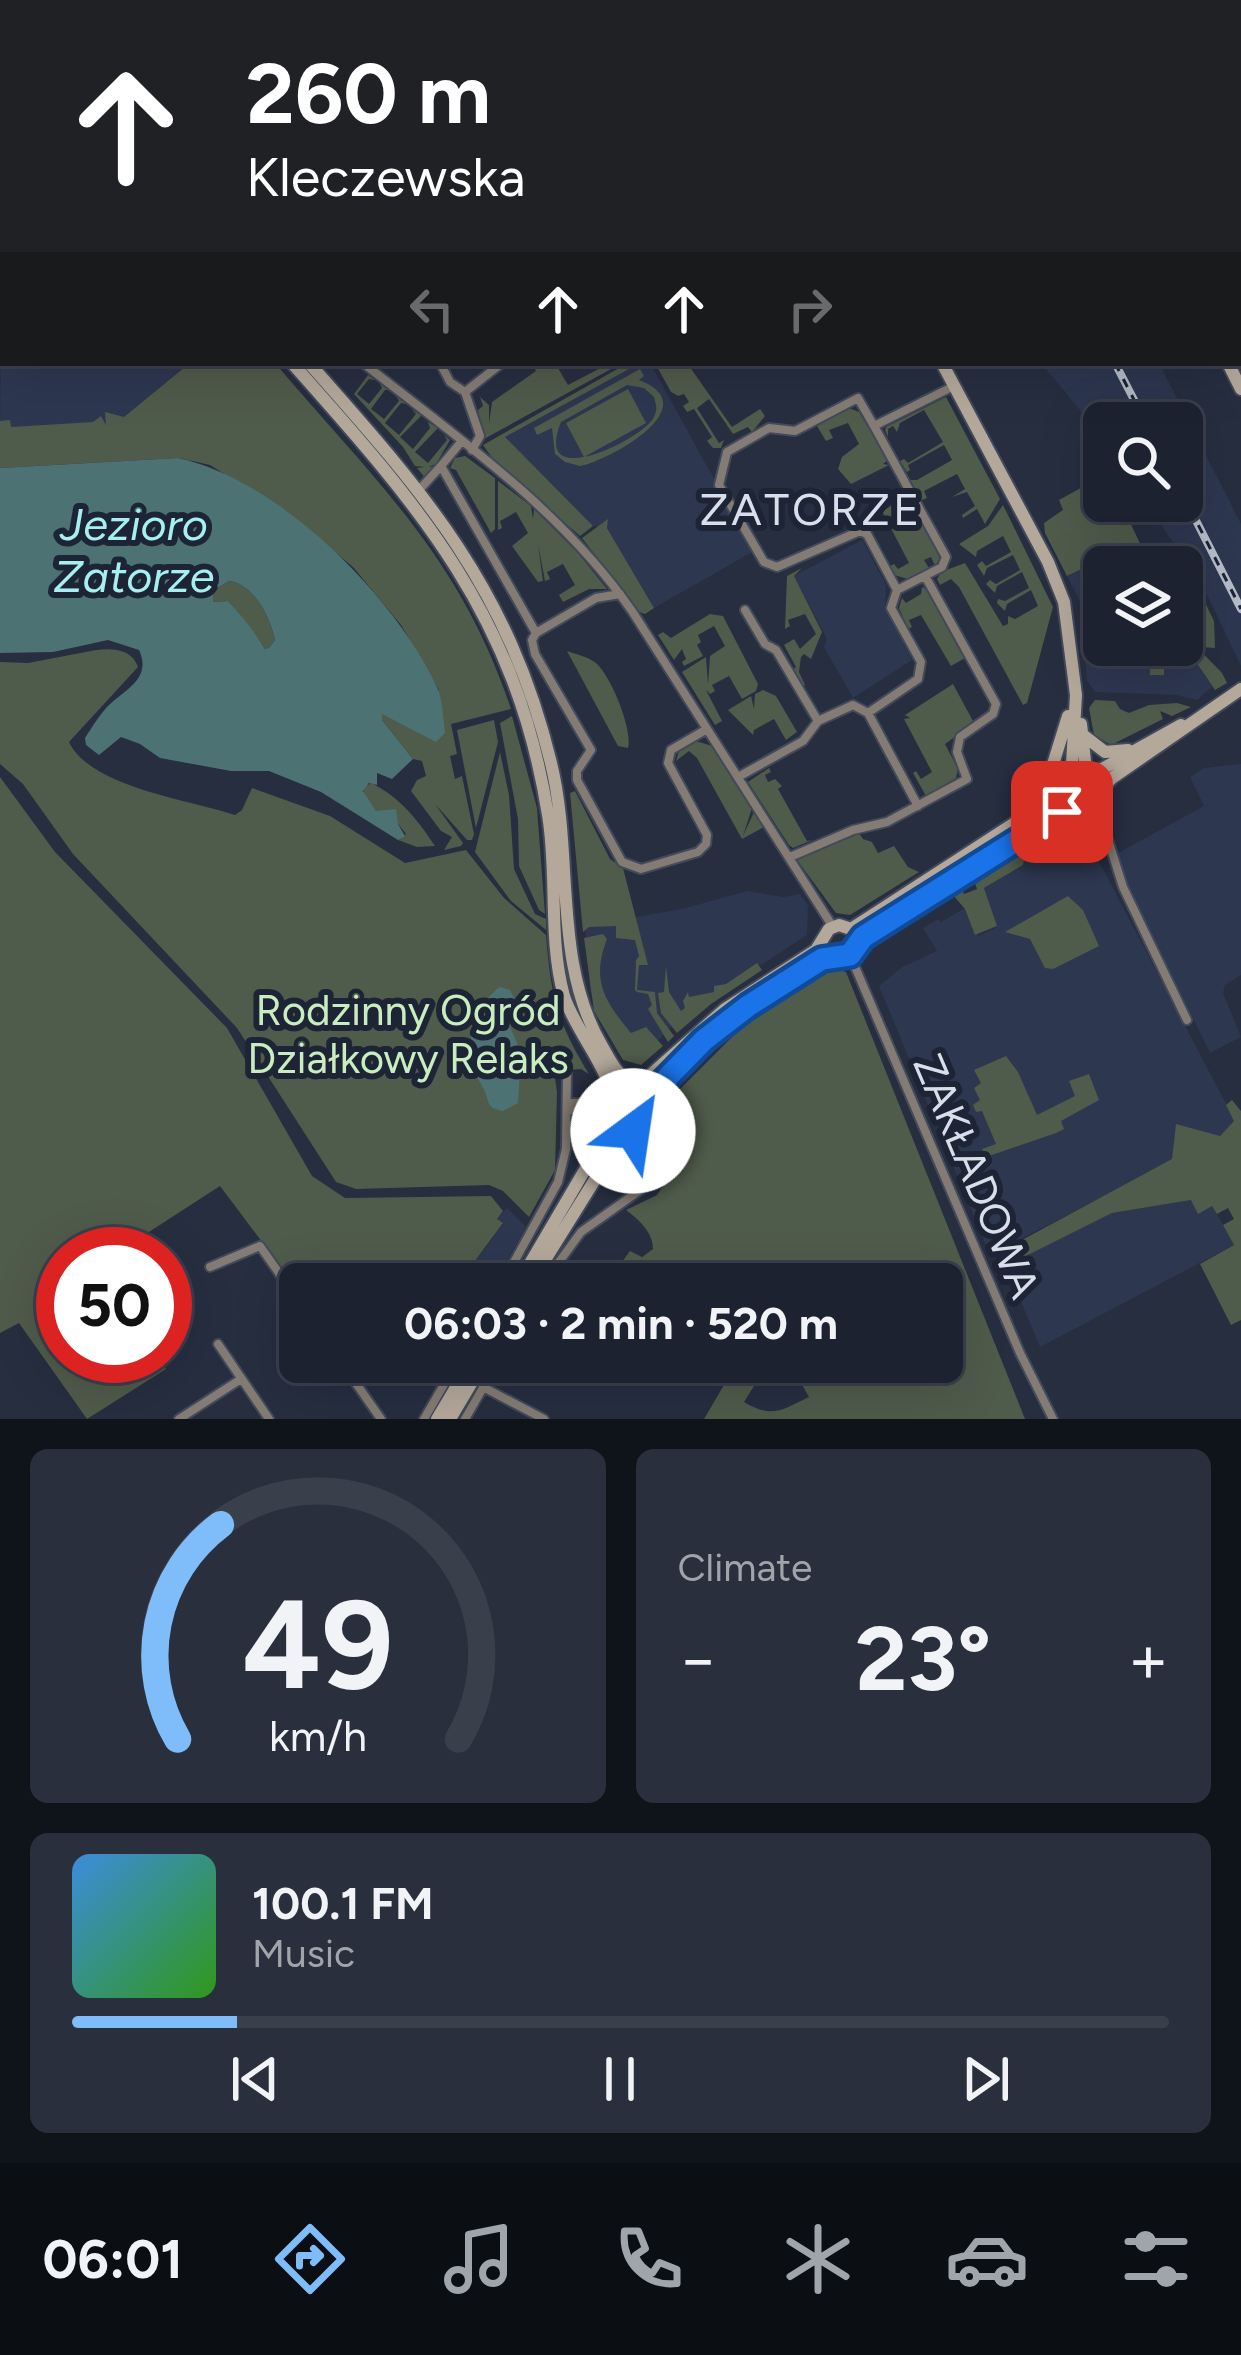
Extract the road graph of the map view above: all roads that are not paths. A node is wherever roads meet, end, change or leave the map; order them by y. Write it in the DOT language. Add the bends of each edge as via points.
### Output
graph roads {
  1 [pos="295,366"];
  2 [pos="312,366"];
  3 [pos="367,366"];
  4 [pos="442,366"];
  5 [pos="498,366"];
  6 [pos="944,366"];
  7 [pos="954,386"];
  8 [pos="465,392"];
  9 [pos="874,426"];
  10 [pos="461,442"];
  11 [pos="472,450"];
  12 [pos="441,466"];
  13 [pos="419,490"];
  14 [pos="925,576"];
  15 [pos="897,590"];
  16 [pos="620,594"];
  17 [pos="745,610"];
  18 [pos="536,633"];
  19 [pos="1241,689"];
  20 [pos="1076,695"];
  21 [pos="868,713"];
  22 [pos="818,721"];
  23 [pos="1188,723"];
  24 [pos="707,729"];
  25 [pos="1082,734"];
  26 [pos="1134,749"];
  27 [pos="1069,772"];
  28 [pos="1089,772"];
  29 [pos="738,777"];
  30 [pos="1058,795"];
  31 [pos="1094,802"];
  32 [pos="917,806"];
  33 [pos="1068,809"];
  34 [pos="1013,826"];
  35 [pos="790,857"];
  36 [pos="833,927"];
  37 [pos="824,941"];
  38 [pos="853,942"];
  39 [pos="833,957"];
  40 [pos="1187,1021"];
  41 [pos="568,1073"];
  42 [pos="632,1082"];
  43 [pos="608,1096"];
  44 [pos="567,1106"];
  45 [pos="653,1110"];
  46 [pos="608,1117"];
  47 [pos="634,1131"];
  48 [pos="664,1156"];
  49 [pos="514,1263"];
  50 [pos="530,1263"];
  51 [pos="543,1263"];
  52 [pos="556,1263"];
  53 [pos="210,1267"];
  54 [pos="279,1273"];
  55 [pos="218,1344"];
  56 [pos="241,1379"];
  57 [pos="356,1383"];
  58 [pos="445,1383"];
  59 [pos="458,1383"];
  60 [pos="471,1383"];
  61 [pos="485,1383"];
  62 [pos="483,1387"];
  63 [pos="179,1419"];
  64 [pos="269,1419"];
  65 [pos="381,1419"];
  66 [pos="424,1419"];
  67 [pos="437,1419"];
  68 [pos="450,1419"];
  69 [pos="465,1419"];
  70 [pos="544,1419"];
  71 [pos="1053,1419"];
  1 -- 43 [label="main road" via="434,531 501,651 545,795 563,991"];
  2 -- 13 [label="main road"];
  3 -- 10 [label="street"];
  4 -- 8 [label="street"];
  5 -- 8 [label="street"];
  6 -- 7 [label="main road"];
  7 -- 9 [label="street"];
  7 -- 20 [label="main road" via="1058,584"];
  8 -- 11 [label="street" via="480,436"];
  9 -- 14 [label="street" via="945,554 942,567"];
  9 -- 15 [label="street" via="858,398 795,431 769,428 727,452 719,485 764,562 777,567 860,532"];
  10 -- 11 [label="street"];
  10 -- 12 [label="street"];
  11 -- 16 [label="street" via="558,523"];
  12 -- 13 [label="street"];
  12 -- 18 [label="street"];
  13 -- 42 [label="main road" via="479,575 525,677 558,798 576,990 620,1076"];
  14 -- 15 [label="street"];
  14 -- 32 [label="street" via="996,704 960,737 968,778"];
  15 -- 21 [label="street" via="891,608 921,662 918,679"];
  16 -- 18 [label="street" via="596,598"];
  16 -- 24 [label="street"];
  17 -- 22 [label="street"];
  18 -- 24 [label="street" via="535,654 591,750 577,771 581,789 622,862 641,869 706,844 668,763 671,750"];
  19 -- 23 [label="main road"];
  20 -- 25 [label="main road"];
  20 -- 27 [label="main road"];
  20 -- 34 [label="main road" via="1050,774"];
  21 -- 22 [label="street" via="853,705"];
  21 -- 32 [label="street"];
  22 -- 29 [label="street" via="797,745"];
  23 -- 26 [label="main road"];
  23 -- 31 [label="main road"];
  24 -- 29 [label="street"];
  25 -- 26 [label="main road" via="1105,752"];
  25 -- 28 [label="main road"];
  26 -- 28 [label="main road"];
  27 -- 28 [label="main road"];
  27 -- 30 [label="main road"];
  28 -- 31 [label="main road"];
  29 -- 35 [label="street"];
  30 -- 33 [label="main road"];
  30 -- 34 [label="main road"];
  31 -- 33 [label="main road"];
  31 -- 40 [label="street" via="1130,903"];
  32 -- 35 [label="street"];
  33 -- 38 [label="main road"];
  34 -- 38 [label="main road"];
  35 -- 36 [label="street"];
  36 -- 37 [label="main road"];
  36 -- 38 [label="main road"];
  37 -- 39 [label="main road"];
  37 -- 42 [label="main road"];
  38 -- 39 [label="main road"];
  38 -- 71 [label="street, ZAKŁADOWA"];
  39 -- 45 [label="main road" via="723,1024 661,1084"];
  41 -- 44 [label="street"];
  42 -- 43 [label="main road"];
  42 -- 45 [label="main road" via="648,1091"];
  43 -- 44 [label="street"];
  43 -- 46 [label="main road"];
  44 -- 46 [label="street"];
  44 -- 49 [label="street" via="559,1182"];
  45 -- 47 [label="main road"];
  45 -- 48 [label="street"];
  46 -- 47 [label="main road"];
  46 -- 50 [label="main road"];
  47 -- 48 [label="street"];
  47 -- 51 [label="main road" via="615,1146"];
  48 -- 52 [label="street" via="657,1180 586,1228"];
  53 -- 54 [label="street" via="260,1246"];
  55 -- 56 [label="street"];
  56 -- 63 [label="street"];
  56 -- 64 [label="street"];
  57 -- 65 [label="street"];
  58 -- 66 [label="street"];
  59 -- 67 [label="main road"];
  60 -- 68 [label="main road"];
  61 -- 62 [label="street"];
  62 -- 69 [label="street"];
  62 -- 70 [label="street"];
}
